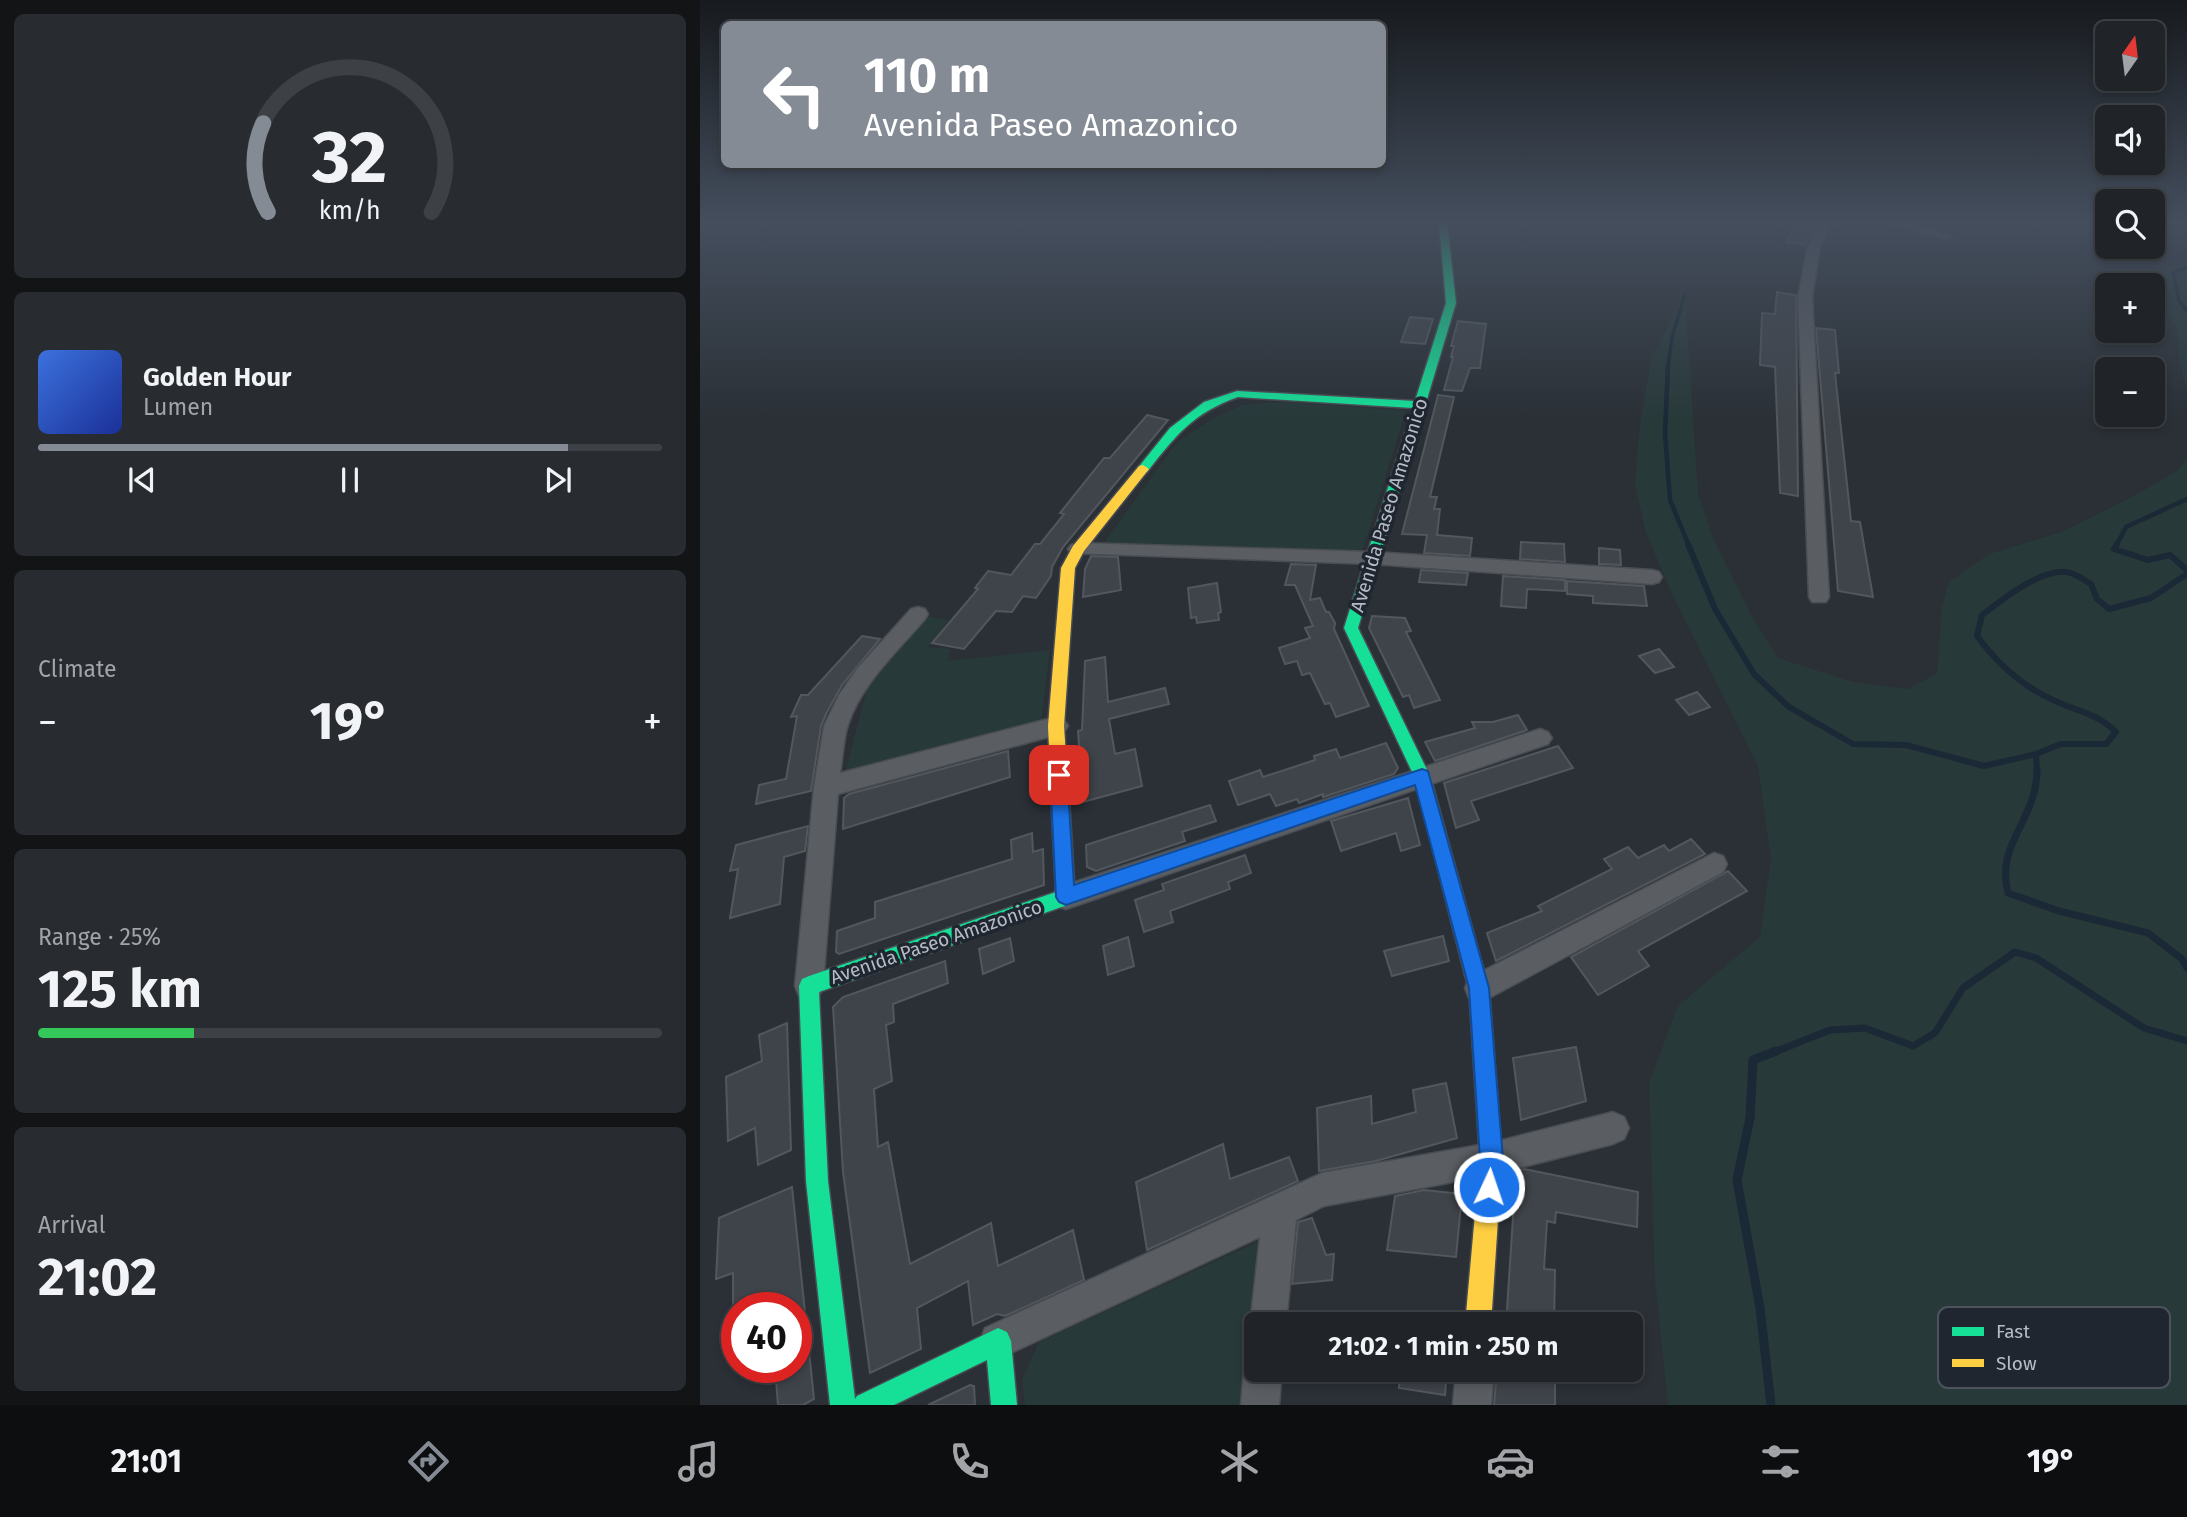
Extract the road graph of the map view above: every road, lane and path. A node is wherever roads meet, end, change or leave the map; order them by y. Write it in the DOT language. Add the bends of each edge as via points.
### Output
graph roads {
  1 [pos="1449,288"];
  2 [pos="1807,288"];
  3 [pos="1420,405"];
  4 [pos="1078,549"];
  5 [pos="1373,558"];
  6 [pos="1652,577"];
  7 [pos="1819,597"];
  8 [pos="918,614"];
  9 [pos="1056,726"];
  10 [pos="1540,738"];
  11 [pos="1422,776"];
  12 [pos="826,787"];
  13 [pos="1714,864"];
  14 [pos="1066,897"];
  15 [pos="809,986"];
  16 [pos="1479,988"];
  17 [pos="1613,1128"];
  18 [pos="1491,1159"];
  19 [pos="1280,1209"];
  20 [pos="1269,1312"];
  21 [pos="1479,1312"];
  22 [pos="998,1341"];
  23 [pos="1262,1382"];
  24 [pos="1474,1382"];
  25 [pos="843,1405"];
  26 [pos="866,1405"];
  27 [pos="1004,1405"];
  28 [pos="1259,1405"];
  29 [pos="1472,1405"];
  1 -- 3 [label="street, Avenida Paseo Amazonico" via="1451,303"];
  2 -- 7 [label="street"];
  3 -- 4 [label="street" via="1237,394 1208,404 1174,430"];
  3 -- 5 [label="street, Avenida Paseo Amazonico"];
  4 -- 5 [label="street"];
  4 -- 9 [label="street" via="1068,568"];
  5 -- 6 [label="street"];
  5 -- 11 [label="street, Avenida Paseo Amazonico" via="1350,628"];
  8 -- 12 [label="street" via="847,701 836,726"];
  9 -- 12 [label="street"];
  9 -- 14 [label="street"];
  10 -- 11 [label="street, Avenida Paseo Amazonico"];
  11 -- 14 [label="street, Avenida Paseo Amazonico"];
  11 -- 16 [label="street"];
  12 -- 15 [label="street"];
  13 -- 16 [label="street"];
  14 -- 15 [label="street, Avenida Paseo Amazonico"];
  15 -- 25 [label="street" via="817,1181"];
  16 -- 18 [label="street"];
  17 -- 18 [label="street"];
  18 -- 19 [label="street" via="1322,1189"];
  18 -- 21 [label="street"];
  19 -- 20 [label="street"];
  19 -- 22 [label="street"];
  22 -- 26 [label="street"];
  22 -- 27 [label="street"];
  23 -- 28 [label="street"];
  24 -- 29 [label="street"];
}
